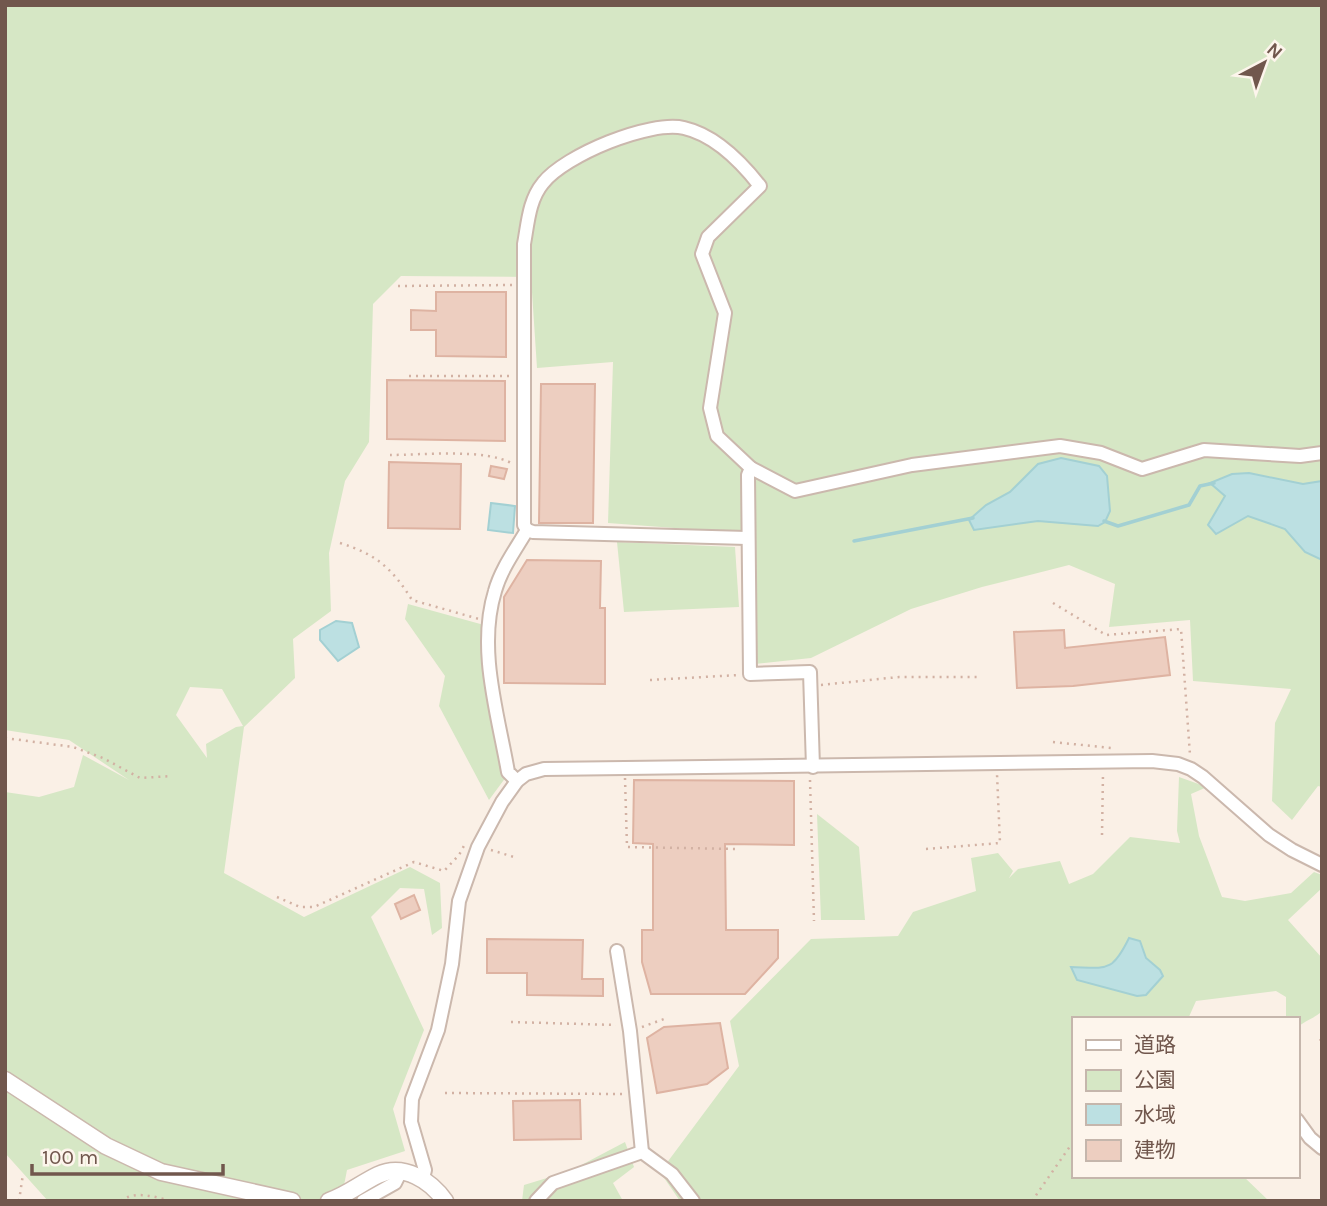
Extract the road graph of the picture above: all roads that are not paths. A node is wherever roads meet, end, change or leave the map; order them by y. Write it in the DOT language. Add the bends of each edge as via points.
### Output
graph roads {
  1 [pos="1322,453"];
  2 [pos="751,468"];
  3 [pos="527,530"];
  4 [pos="747,538"];
  5 [pos="813,767"];
  6 [pos="517,781"];
  7 [pos="1322,865"];
  8 [pos="617,951"];
  9 [pos="5,1080"];
  10 [pos="1299,1123"];
  11 [pos="1322,1148"];
  12 [pos="642,1152"];
  13 [pos="400,1173"];
  14 [pos="423,1178"];
  15 [pos="292,1201"];
  16 [pos="329,1201"];
  17 [pos="363,1201"];
  18 [pos="445,1201"];
  19 [pos="536,1201"];
  20 [pos="693,1201"];
  1 -- 2 [label="street" via="1300,456 1204,450 1142,469 1101,453 1060,446 912,465 796,491"];
  2 -- 3 [label="street" via="717,436 710,408 725,313 702,254 708,237 760,186 744,166 712,141 684,128 654,128 570,159 544,181 532,202 522,285"];
  2 -- 4 [label="street"];
  3 -- 4 [label="street"];
  3 -- 6 [label="street" via="499,579 489,619 489,666 508,772"];
  4 -- 5 [label="street" via="750,674 810,672"];
  5 -- 6 [label="street" via="544,769"];
  5 -- 7 [label="street" via="1178,764 1203,776 1269,835"];
  6 -- 14 [label="street" via="478,846 458,901 452,964 438,1030 412,1100 411,1122 425,1170"];
  8 -- 12 [label="street"];
  9 -- 15 [label="street" via="106,1146 161,1172"];
  10 -- 11 [label="street"];
  12 -- 19 [label="street" via="553,1183"];
  12 -- 20 [label="street" via="672,1174"];
  13 -- 14 [label="street"];
  13 -- 16 [label="street" via="382,1174"];
  13 -- 17 [label="street" via="395,1183"];
  14 -- 18 [label="street"];
}
